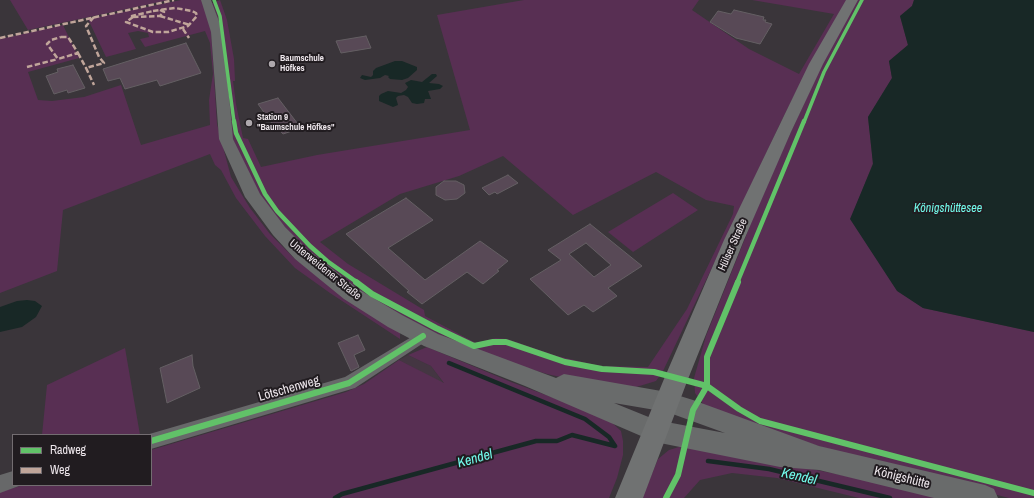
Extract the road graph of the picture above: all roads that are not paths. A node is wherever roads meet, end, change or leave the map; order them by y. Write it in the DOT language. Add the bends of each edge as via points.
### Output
graph roads {
  1 [pos="206,0"];
  2 [pos="852,0"];
  3 [pos="423,336"];
  4 [pos="533,379"];
  5 [pos="667,402"];
  6 [pos="655,431"];
  7 [pos="152,440"];
  8 [pos="819,458"];
  9 [pos="12,480"];
  10 [pos="0,484"];
  11 [pos="629,498"];
  12 [pos="985,498"];
  1 -- 3 [label="street, Unterweidener Straße" via="217,32 226,139 253,197 278,231 306,258 351,294"];
  2 -- 5 [label="main road, Hülser Straße" via="816,64 783,132 734,240"];
  3 -- 4 [label="street, Unterweidener Straße"];
  3 -- 7 [label="street, Lötschenweg" via="349,383"];
  4 -- 5 [label="street, Unterweidener Straße"];
  4 -- 6 [label="street, Unterweidener Straße"];
  5 -- 6 [label="main road, Hülser Straße"];
  5 -- 8 [label="street, Königshütte"];
  6 -- 8 [label="street, Königshütte" via="780,455"];
  6 -- 11 [label="main road, Hülser Straße"];
  8 -- 12 [label="street, Königshütte"];
  9 -- 10 [label="street"];
}
